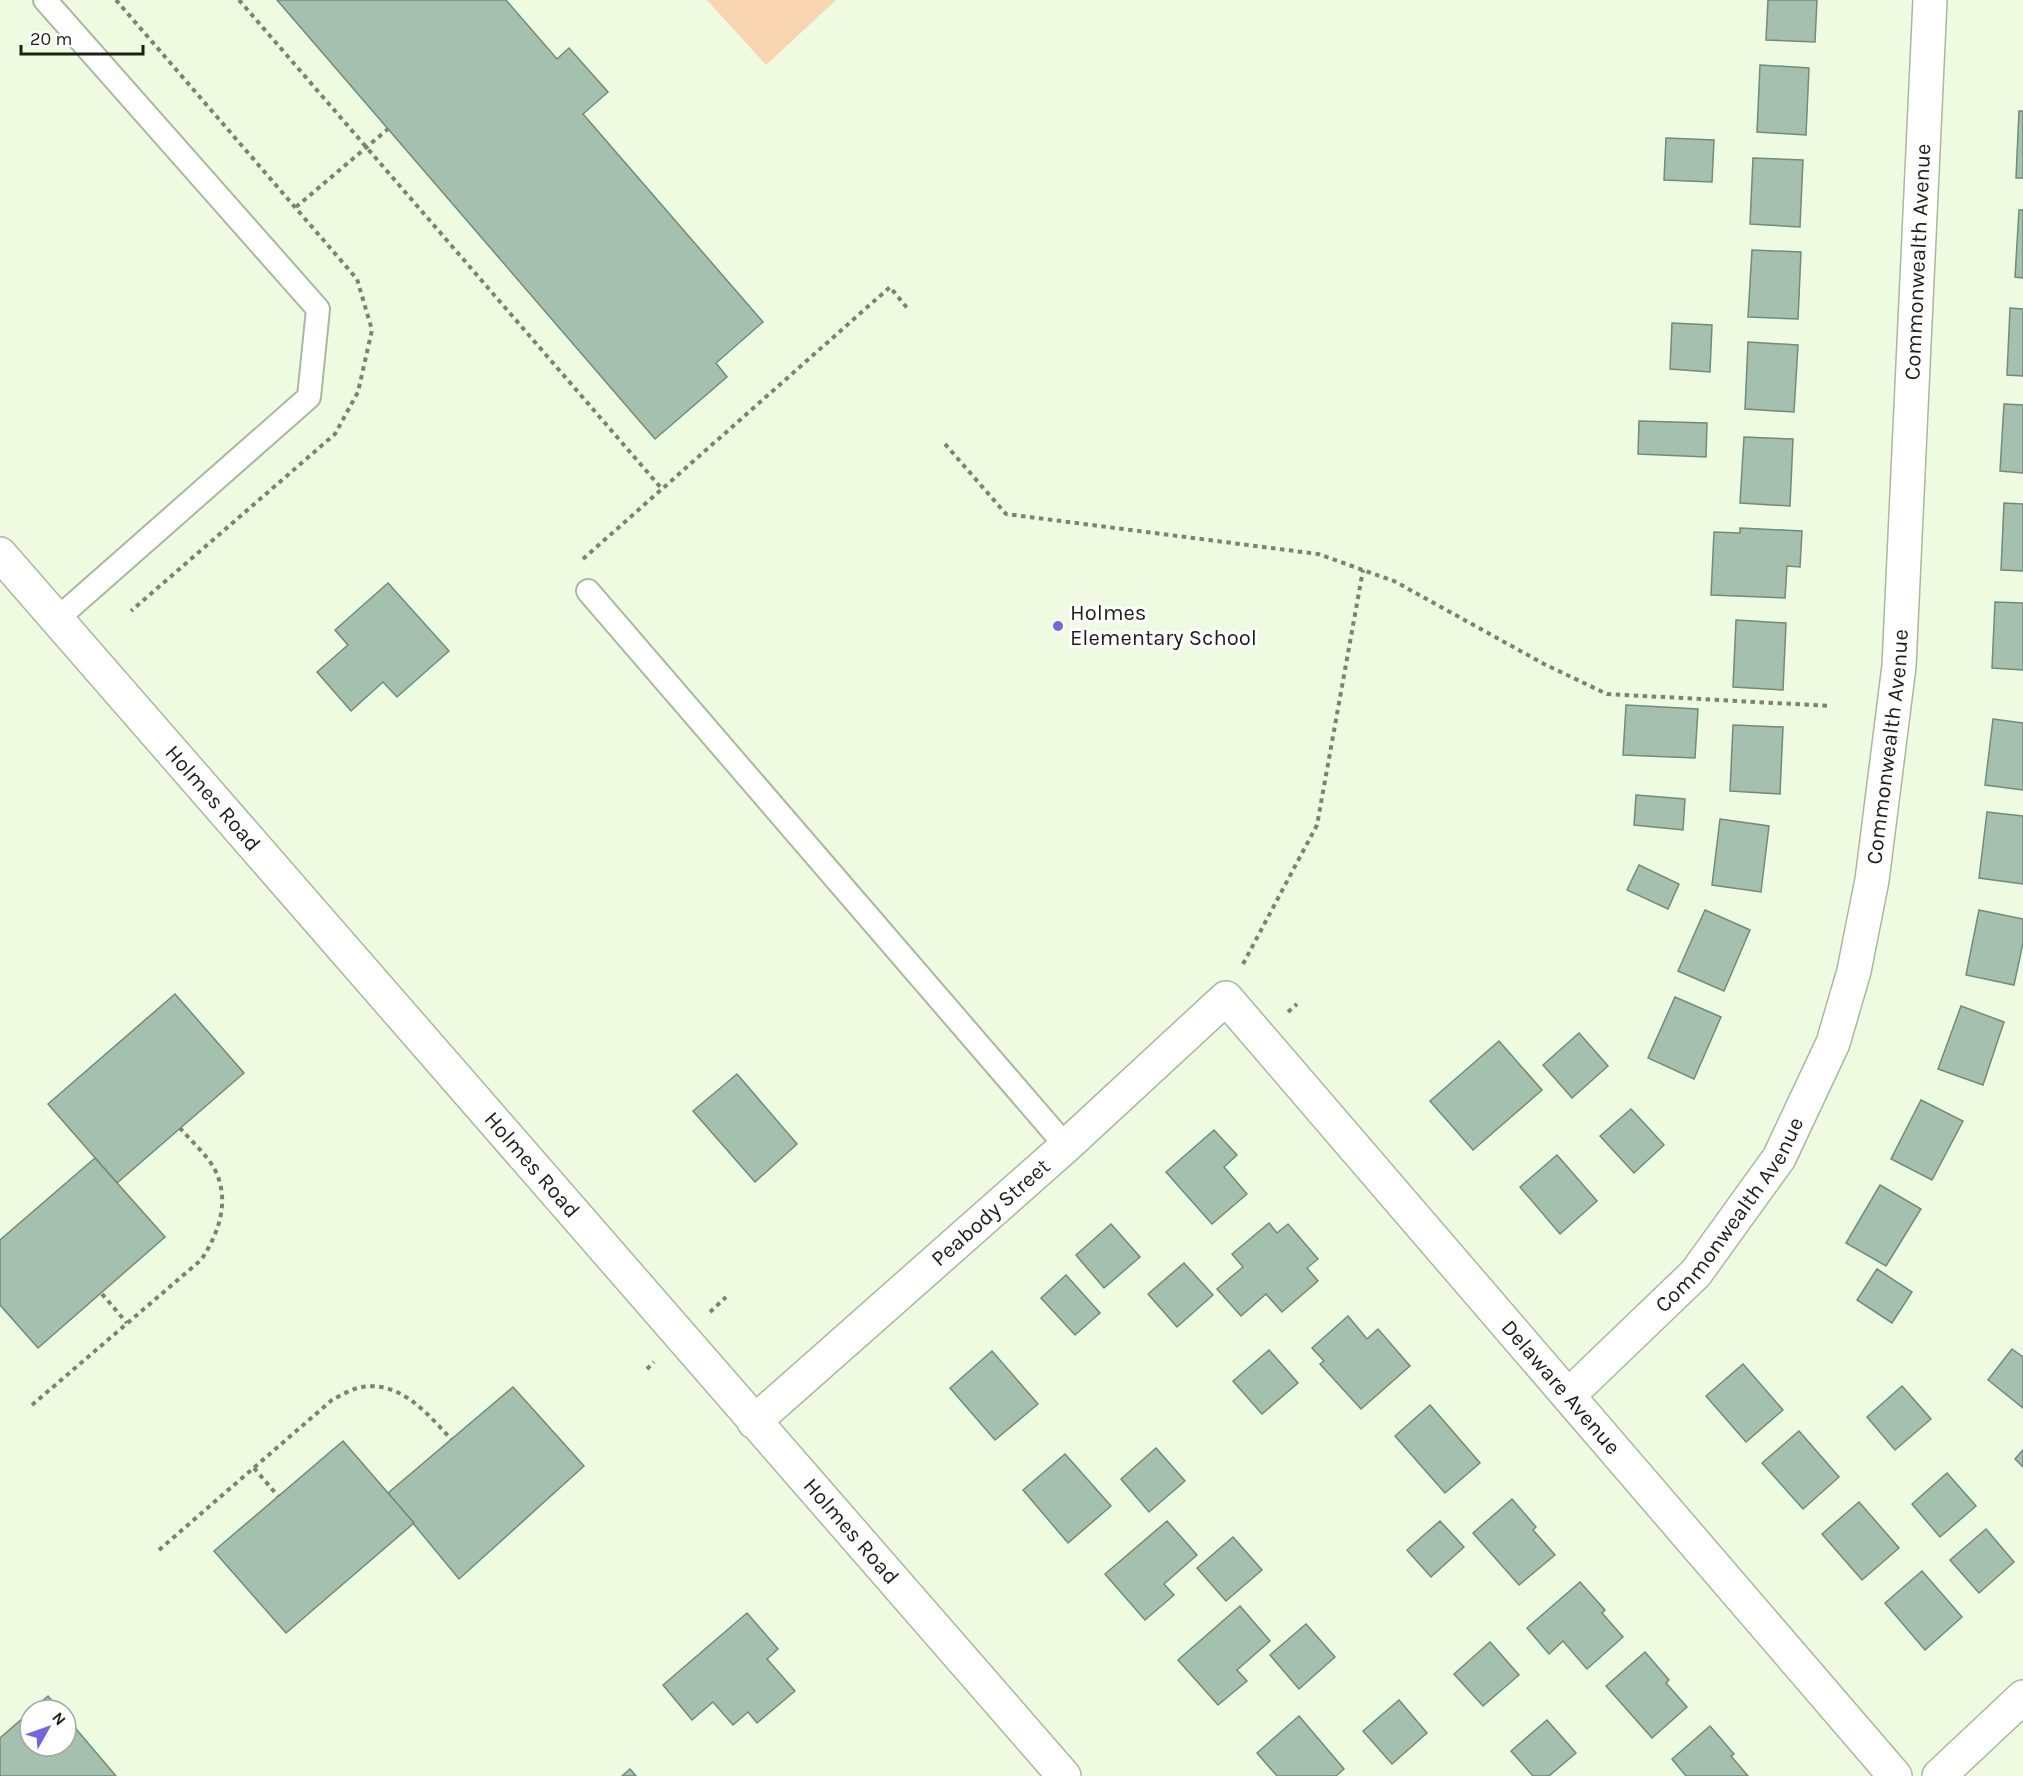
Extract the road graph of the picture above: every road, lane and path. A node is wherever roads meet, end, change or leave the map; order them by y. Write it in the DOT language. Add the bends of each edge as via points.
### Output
graph roads {
  1 [pos="45,0"];
  2 [pos="116,0"];
  3 [pos="238,0"];
  4 [pos="1930,0"];
  5 [pos="388,129"];
  6 [pos="366,148"];
  7 [pos="296,207"];
  8 [pos="908,309"];
  9 [pos="945,444"];
  10 [pos="662,489"];
  11 [pos="0,554"];
  12 [pos="578,564"];
  13 [pos="1364,570"];
  14 [pos="588,591"];
  15 [pos="131,611"];
  16 [pos="57,619"];
  17 [pos="1831,706"];
  18 [pos="1226,998"];
  19 [pos="180,1128"];
  20 [pos="1066,1146"];
  21 [pos="102,1294"];
  22 [pos="726,1297"];
  23 [pos="705,1317"];
  24 [pos="127,1323"];
  25 [pos="1569,1395"];
  26 [pos="32,1405"];
  27 [pos="754,1422"];
  28 [pos="451,1439"];
  29 [pos="254,1468"];
  30 [pos="278,1496"];
  31 [pos="159,1550"];
  32 [pos="2023,1697"];
  33 [pos="1064,1776"];
  34 [pos="1895,1776"];
  35 [pos="1939,1776"];
  1 -- 16 [label="lane" via="318,309 309,397"];
  2 -- 7 [label="path"];
  3 -- 6 [label="path"];
  4 -- 25 [label="street, Commonwealth Avenue" via="1899,666 1872,880 1854,971 1833,1043 1779,1158 1696,1273"];
  5 -- 6 [label="path"];
  6 -- 7 [label="path"];
  6 -- 10 [label="path"];
  7 -- 15 [label="path" via="357,279 372,330 358,392 335,434"];
  8 -- 10 [label="path" via="890,287"];
  9 -- 13 [label="path" via="1006,514 1318,554"];
  10 -- 12 [label="path"];
  11 -- 16 [label="street, Holmes Road"];
  13 -- 17 [label="path" via="1607,694"];
  13 -- 18 [label="path" via="1317,825"];
  14 -- 20 [label="lane"];
  16 -- 27 [label="street, Holmes Road"];
  18 -- 20 [label="street, Peabody Street"];
  18 -- 25 [label="street, Delaware Avenue"];
  19 -- 24 [label="path" via="214,1168 223,1211 219,1226 201,1260"];
  20 -- 27 [label="street, Peabody Street"];
  21 -- 24 [label="path"];
  22 -- 23 [label="path"];
  24 -- 26 [label="path"];
  25 -- 34 [label="street, Delaware Avenue"];
  27 -- 33 [label="street, Holmes Road"];
  28 -- 29 [label="path" via="411,1399 381,1388 358,1388 332,1400"];
  29 -- 30 [label="path"];
  29 -- 31 [label="path"];
  32 -- 35 [label="street"];
}
